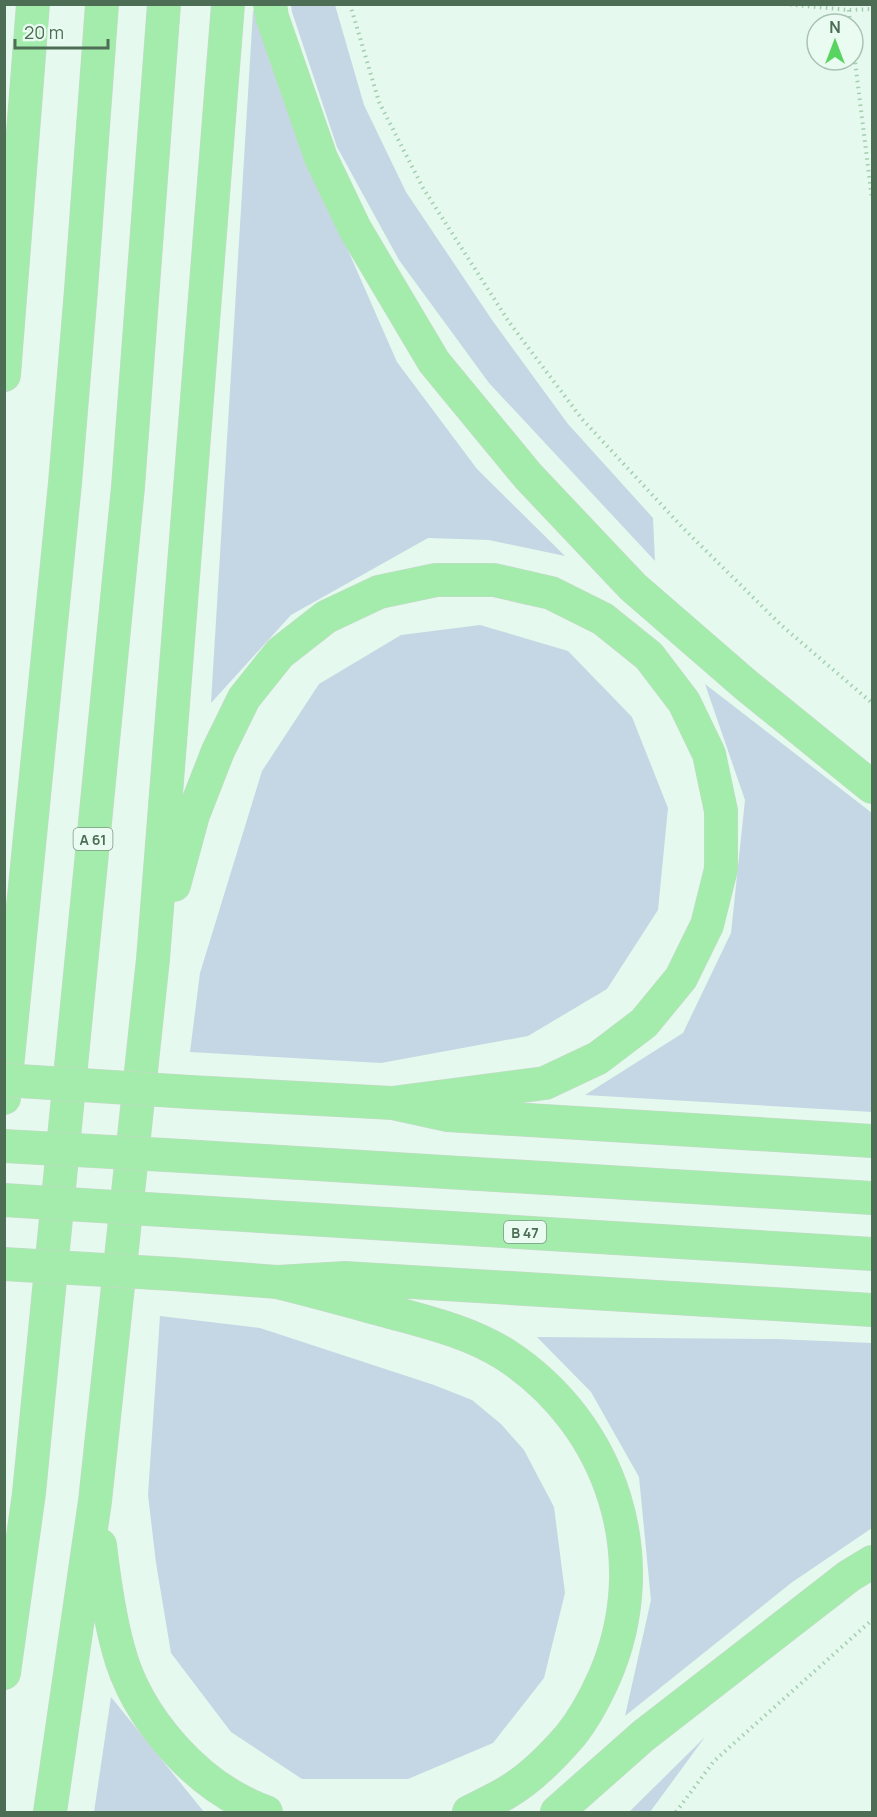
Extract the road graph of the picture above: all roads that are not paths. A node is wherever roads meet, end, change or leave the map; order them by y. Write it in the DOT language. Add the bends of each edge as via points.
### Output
graph roads {
  1 [pos="33,4"];
  2 [pos="102,4"];
  3 [pos="164,4"];
  4 [pos="228,4"];
  5 [pos="270,4"];
  6 [pos="4,375"];
  7 [pos="873,787"];
  8 [pos="153,959"];
  9 [pos="4,1080"];
  10 [pos="4,1098"];
  11 [pos="392,1103"];
  12 [pos="873,1141"];
  13 [pos="4,1146"];
  14 [pos="873,1197"];
  15 [pos="4,1200"];
  16 [pos="873,1254"];
  17 [pos="4,1264"];
  18 [pos="277,1282"];
  19 [pos="873,1310"];
  20 [pos="95,1501"];
  21 [pos="873,1562"];
  22 [pos="4,1673"];
  23 [pos="50,1812"];
  24 [pos="266,1812"];
  25 [pos="470,1812"];
  26 [pos="557,1812"];
  1 -- 6 [label="highway"];
  2 -- 10 [label="highway" via="66,472"];
  3 -- 22 [label="highway, A 61" via="128,487 29,1493"];
  4 -- 8 [label="highway"];
  5 -- 7 [label="highway" via="321,158 355,229 434,362 528,476 633,588"];
  8 -- 11 [label="highway" via="193,815 218,750 244,698 280,653 326,617 379,592 436,580 494,580 551,593 603,619 649,656 684,702 709,754 722,811 721,869 707,926 674,987 644,1023 598,1058 545,1083"];
  8 -- 20 [label="highway"];
  9 -- 11 [label="highway, bridge"];
  11 -- 12 [label="highway" via="447,1115"];
  13 -- 14 [label="highway, bridge"];
  15 -- 16 [label="highway, B 47, bridge"];
  17 -- 18 [label="highway, bridge"];
  18 -- 19 [label="highway" via="345,1278"];
  18 -- 25 [label="highway" via="435,1324 505,1354 540,1381 570,1412 594,1448 612,1488 623,1530 627,1573 623,1616 613,1658 595,1698 571,1735 507,1793"];
  20 -- 23 [label="highway"];
  20 -- 24 [label="highway" via="118,1650 134,1690 157,1727 185,1760 219,1788"];
  21 -- 26 [label="highway" via="840,1583 643,1736"];
}
